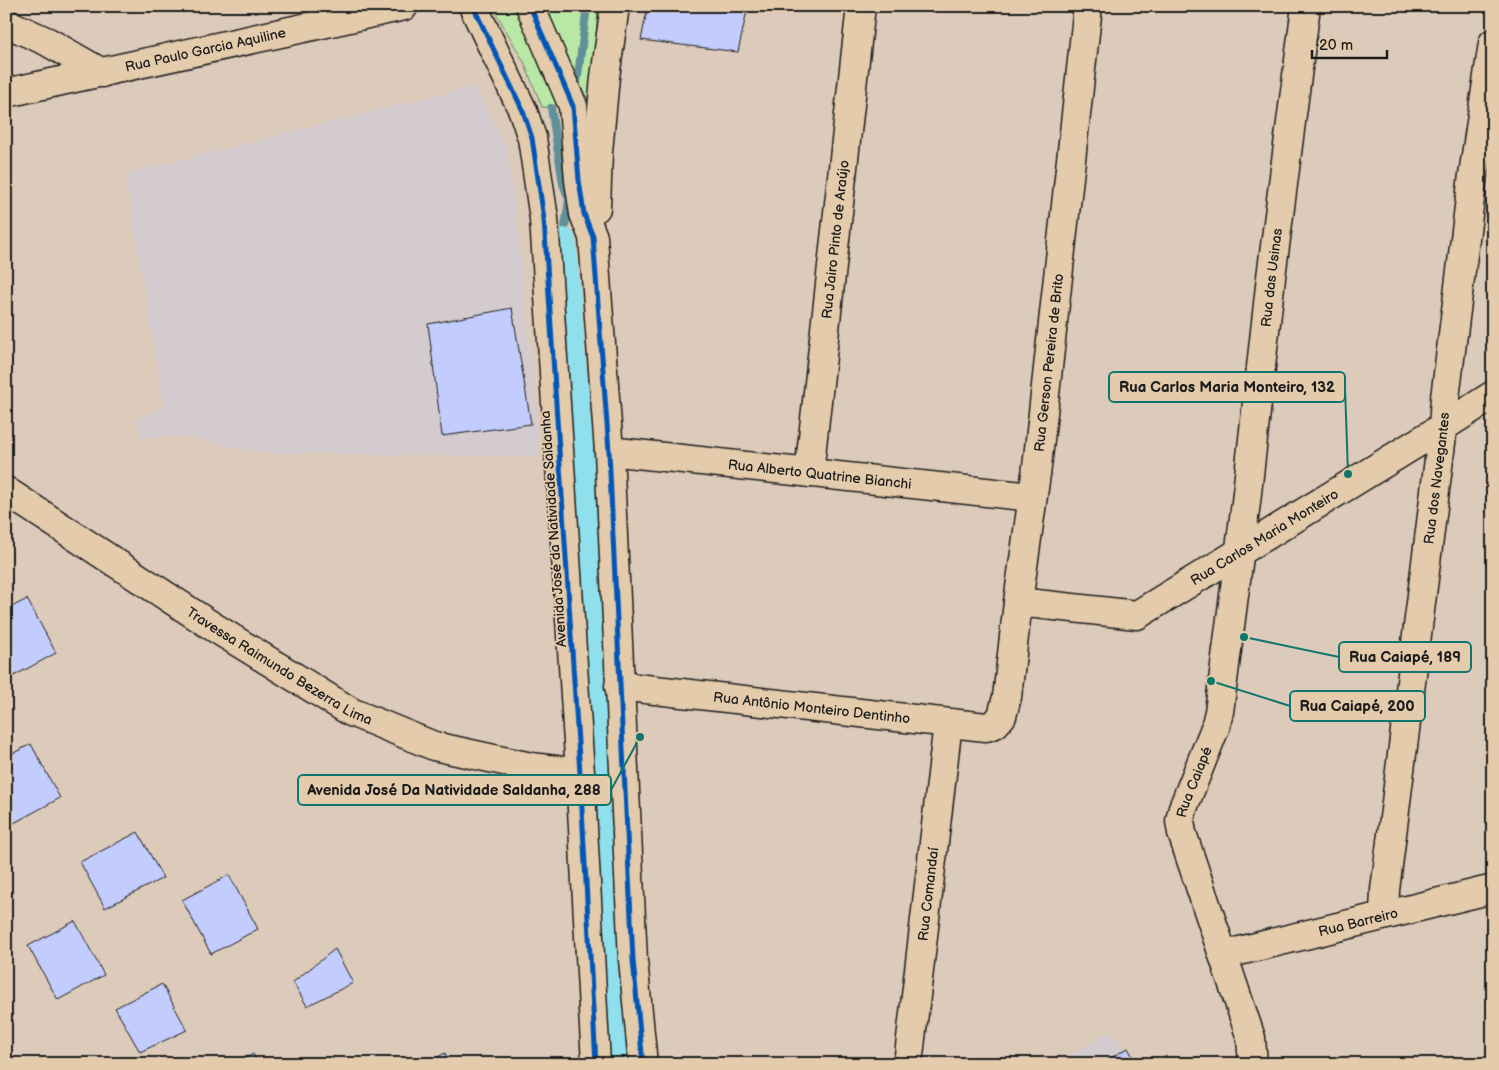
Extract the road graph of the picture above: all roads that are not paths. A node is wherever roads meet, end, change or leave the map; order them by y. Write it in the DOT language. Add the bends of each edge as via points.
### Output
graph roads {
  1 [pos="473,6"];
  2 [pos="530,6"];
  3 [pos="615,6"];
  4 [pos="861,6"];
  5 [pos="1088,6"];
  6 [pos="1306,6"];
  7 [pos="394,7"];
  8 [pos="6,24"];
  9 [pos="1493,43"];
  10 [pos="102,73"];
  11 [pos="6,93"];
  12 [pos="593,237"];
  13 [pos="1493,395"];
  14 [pos="1443,428"];
  15 [pos="609,451"];
  16 [pos="809,473"];
  17 [pos="6,492"];
  18 [pos="1032,497"];
  19 [pos="1240,552"];
  20 [pos="1018,602"];
  21 [pos="619,686"];
  22 [pos="1002,716"];
  23 [pos="948,723"];
  24 [pos="580,773"];
  25 [pos="1493,888"];
  26 [pos="1384,914"];
  27 [pos="1223,955"];
  28 [pos="644,1062"];
  29 [pos="596,1064"];
  30 [pos="908,1064"];
  31 [pos="1253,1064"];
  1 -- 24 [label="street, Avenida José da Natividade Saldanha" via="523,111 532,138 544,219"];
  2 -- 12 [label="street" via="573,106 584,214"];
  3 -- 12 [label="street" via="605,78"];
  4 -- 16 [label="street, Rua Jairo Pinto de Araújo"];
  5 -- 18 [label="street, Rua Gerson Pereira de Brito"];
  6 -- 19 [label="street, Rua das Usinas"];
  7 -- 10 [label="street, Rua Paulo Garcia Aquiline"];
  8 -- 10 [label="street" via="48,42"];
  9 -- 14 [label="street, Rua dos Navegantes" via="1472,176"];
  10 -- 11 [label="street, Rua Paulo Garcia Aquiline"];
  12 -- 15 [label="street"];
  13 -- 14 [label="street, Rua Carlos Maria Monteiro"];
  14 -- 19 [label="street, Rua Carlos Maria Monteiro"];
  14 -- 26 [label="street, Rua dos Navegantes"];
  15 -- 16 [label="street, Rua Alberto Quatrine Bianchi"];
  15 -- 21 [label="street"];
  16 -- 18 [label="street, Rua Alberto Quatrine Bianchi"];
  17 -- 24 [label="street, Travessa Raimundo Bezerra Lima" via="350,712 434,746 531,767"];
  18 -- 20 [label="street, Rua Gerson Pereira de Brito"];
  19 -- 20 [label="street, Rua Carlos Maria Monteiro" via="1137,615"];
  19 -- 27 [label="street, Rua Caiapé" via="1219,712 1180,821"];
  20 -- 22 [label="street, Rua Gerson Pereira de Brito"];
  21 -- 23 [label="street, Rua Antônio Monteiro Dentinho"];
  21 -- 28 [label="street" via="633,960"];
  22 -- 23 [label="street, Rua Antônio Monteiro Dentinho" via="995,724 986,727"];
  23 -- 30 [label="street, Rua Comandaí"];
  24 -- 29 [label="street, Avenida José da Natividade Saldanha"];
  25 -- 26 [label="street, Rua Barreiro"];
  26 -- 27 [label="street, Rua Barreiro"];
  27 -- 31 [label="street, Rua Caiapé" via="1251,1038"];
}
